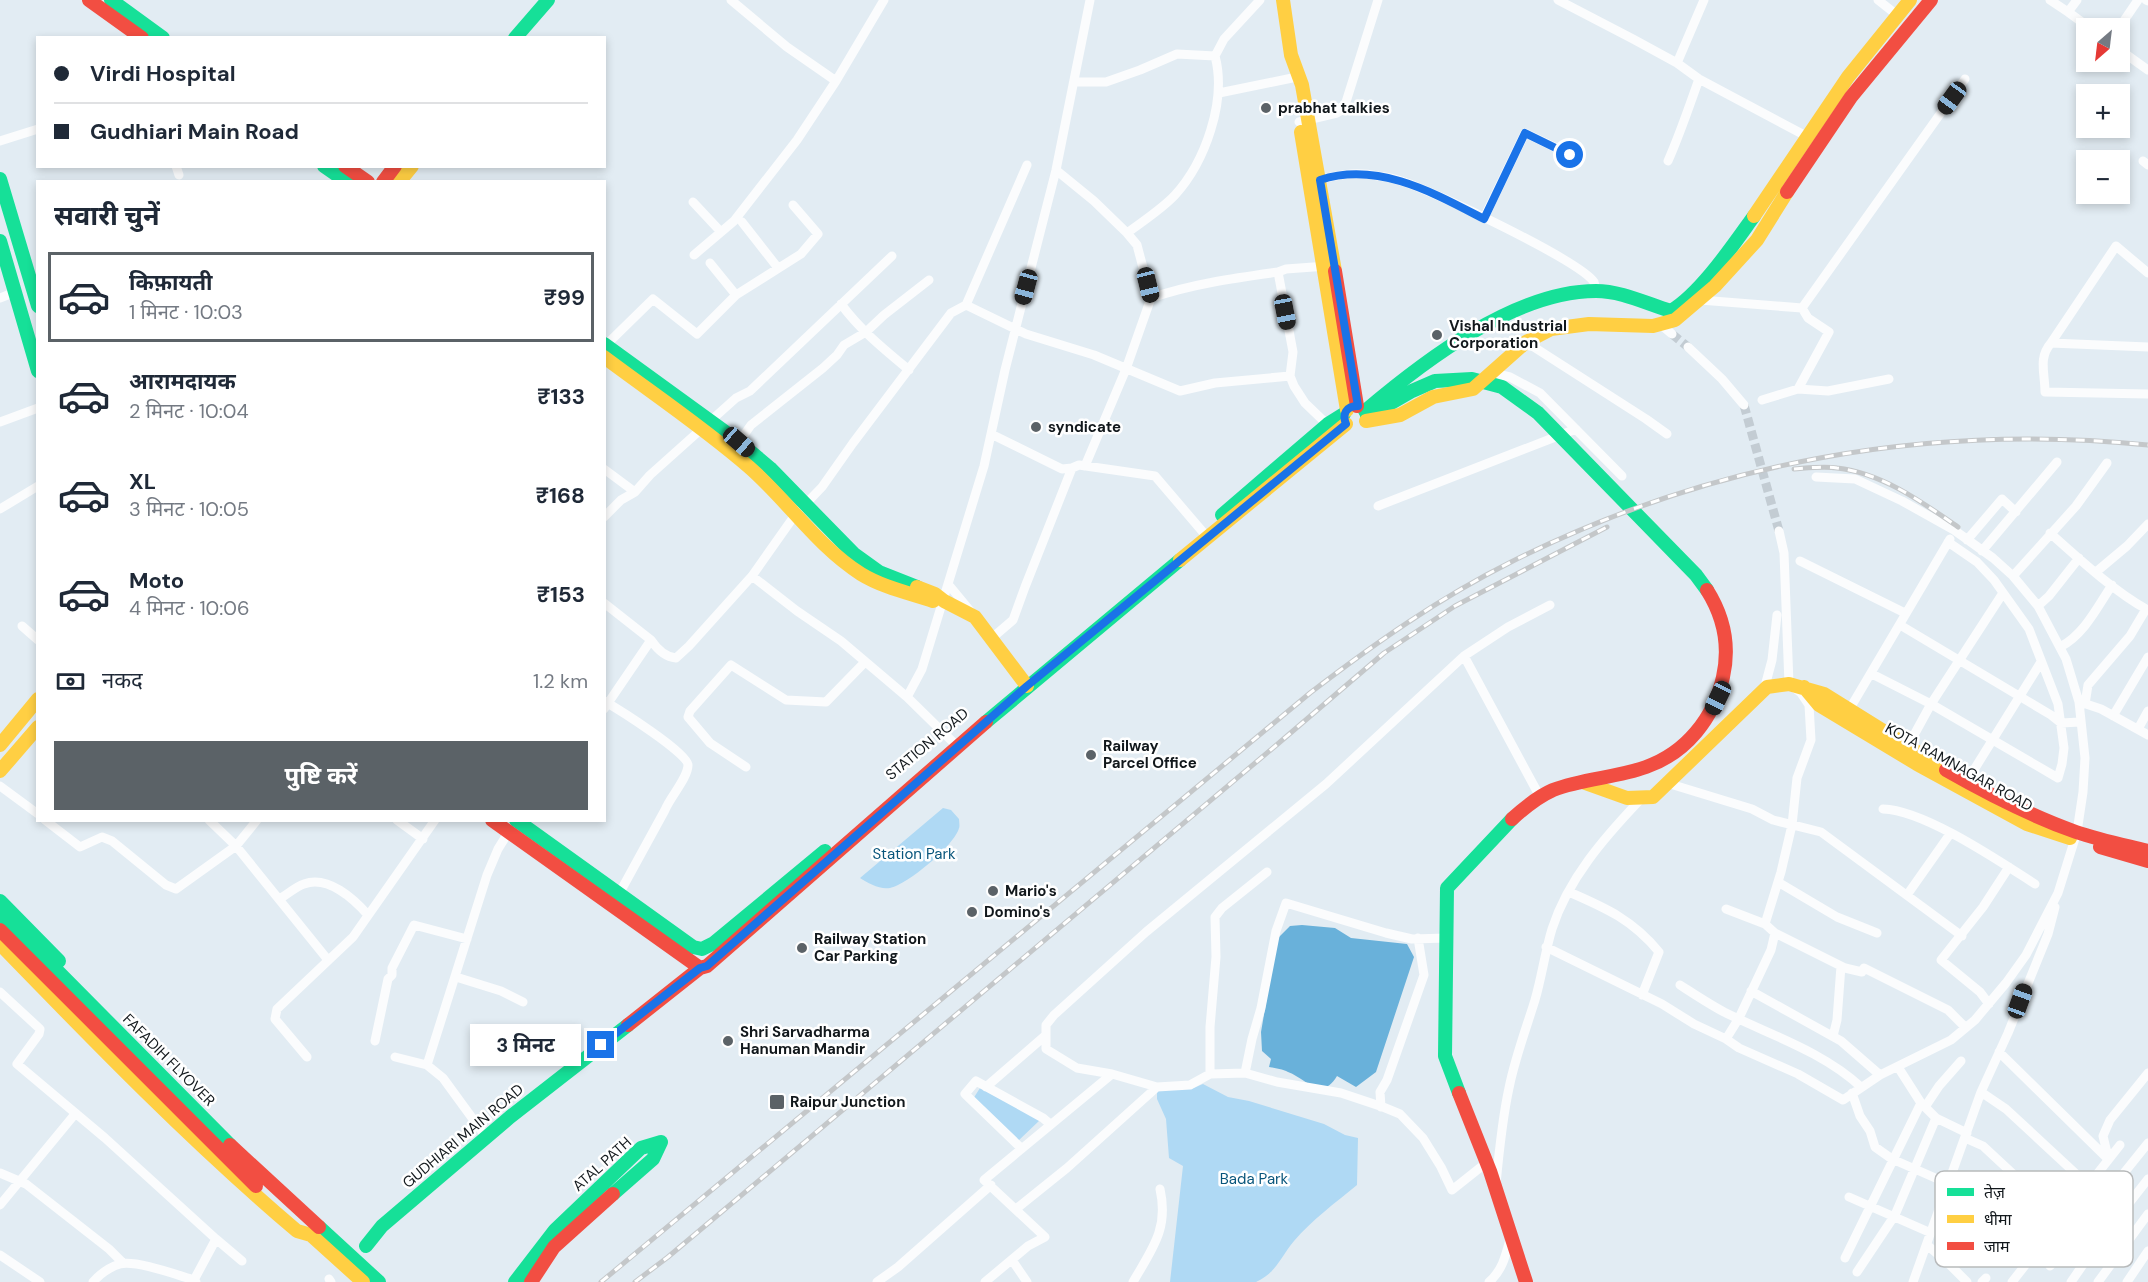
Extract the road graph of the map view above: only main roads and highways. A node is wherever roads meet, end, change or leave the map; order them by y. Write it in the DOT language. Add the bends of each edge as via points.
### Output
graph roads {
  1 [pos="89,0"];
  2 [pos="111,0"];
  3 [pos="548,0"];
  4 [pos="557,0"];
  5 [pos="1284,0"];
  6 [pos="1910,0"];
  7 [pos="1931,0"];
  8 [pos="524,34"];
  9 [pos="139,36"];
  10 [pos="160,36"];
  11 [pos="327,168"];
  12 [pos="348,168"];
  13 [pos="410,168"];
  14 [pos="0,179"];
  15 [pos="344,180"];
  16 [pos="365,180"];
  17 [pos="401,180"];
  18 [pos="0,241"];
  19 [pos="36,299"];
  20 [pos="1672,322"];
  21 [pos="606,349"];
  22 [pos="36,364"];
  23 [pos="1351,418"];
  24 [pos="706,425"];
  25 [pos="944,601"];
  26 [pos="1026,685"];
  27 [pos="1796,685"];
  28 [pos="36,701"];
  29 [pos="36,729"];
  30 [pos="0,745"];
  31 [pos="956,745"];
  32 [pos="0,771"];
  33 [pos="1582,782"];
  34 [pos="498,822"];
  35 [pos="533,826"];
  36 [pos="512,827"];
  37 [pos="2076,835"];
  38 [pos="2148,851"];
  39 [pos="2148,861"];
  40 [pos="0,901"];
  41 [pos="0,913"];
  42 [pos="0,930"];
  43 [pos="0,944"];
  44 [pos="700,968"];
  45 [pos="299,1217"];
  46 [pos="315,1231"];
  47 [pos="366,1246"];
  48 [pos="357,1282"];
  49 [pos="380,1282"];
  50 [pos="515,1282"];
  51 [pos="531,1282"];
  52 [pos="1526,1282"];
  1 -- 9 [label="main road"];
  2 -- 10 [label="main road"];
  3 -- 8 [label="main road"];
  4 -- 8 [label="main road"];
  5 -- 23 [label="main road" via="1296,77 1302,85 1303,121"];
  6 -- 20 [label="main road" via="1848,77 1740,235 1680,305"];
  7 -- 20 [label="main road" via="1851,97 1758,240 1735,267"];
  11 -- 15 [label="main road"];
  12 -- 16 [label="main road"];
  13 -- 17 [label="main road"];
  14 -- 19 [label="main road"];
  18 -- 22 [label="main road"];
  20 -- 23 [label="main road" via="1551,329 1526,342 1473,389 1433,397 1400,415 1380,420"];
  20 -- 23 [label="main road" via="1623,296 1572,292 1514,310 1425,363"];
  21 -- 24 [label="main road"];
  23 -- 26 [label="main road"];
  23 -- 33 [label="main road" via="1387,405 1430,382 1477,379 1502,386 1538,412 1696,575 1714,600 1727,641 1726,662 1718,698 1708,718 1673,754 1650,766"];
  24 -- 25 [label="main road" via="739,442 770,468 854,554 879,572"];
  24 -- 25 [label="main road" via="850,566 930,602"];
  25 -- 26 [label="main road" via="975,617"];
  26 -- 31 [label="main road"];
  27 -- 33 [label="main road" via="1778,682 1764,690 1653,797 1639,801"];
  27 -- 37 [label="main road" via="1824,694 1967,781"];
  27 -- 37 [label="main road, KOTA RAMNAGAR ROAD" via="1819,705 1917,764 2027,824"];
  28 -- 30 [label="main road"];
  29 -- 32 [label="main road"];
  31 -- 35 [label="main road, STATION ROAD" via="702,950 619,894"];
  31 -- 44 [label="main road, GUDHIARI MAIN ROAD" via="707,966"];
  33 -- 52 [label="main road" via="1540,797 1513,819 1447,888 1445,1056 1496,1189"];
  34 -- 36 [label="main road, STATION ROAD"];
  35 -- 36 [label="main road, STATION ROAD"];
  36 -- 44 [label="main road, STATION ROAD"];
  37 -- 38 [label="main road"];
  37 -- 39 [label="main road, KOTA RAMNAGAR ROAD"];
  40 -- 46 [label="main road" via="187,1092 315,1215"];
  41 -- 45 [label="main road, FAFADIH FLYOVER"];
  42 -- 45 [label="main road, FAFADIH FLYOVER" via="228,1160"];
  43 -- 46 [label="main road" via="204,1151 297,1231"];
  44 -- 47 [label="main road, GUDHIARI MAIN ROAD" via="486,1137 382,1226"];
  45 -- 46 [label="main road, FAFADIH FLYOVER"];
  46 -- 48 [label="main road"];
  46 -- 49 [label="main road"];
  50 -- 51 [label="main road, ATAL PATH" via="555,1230 641,1148 661,1142 653,1159 554,1247"];
}
